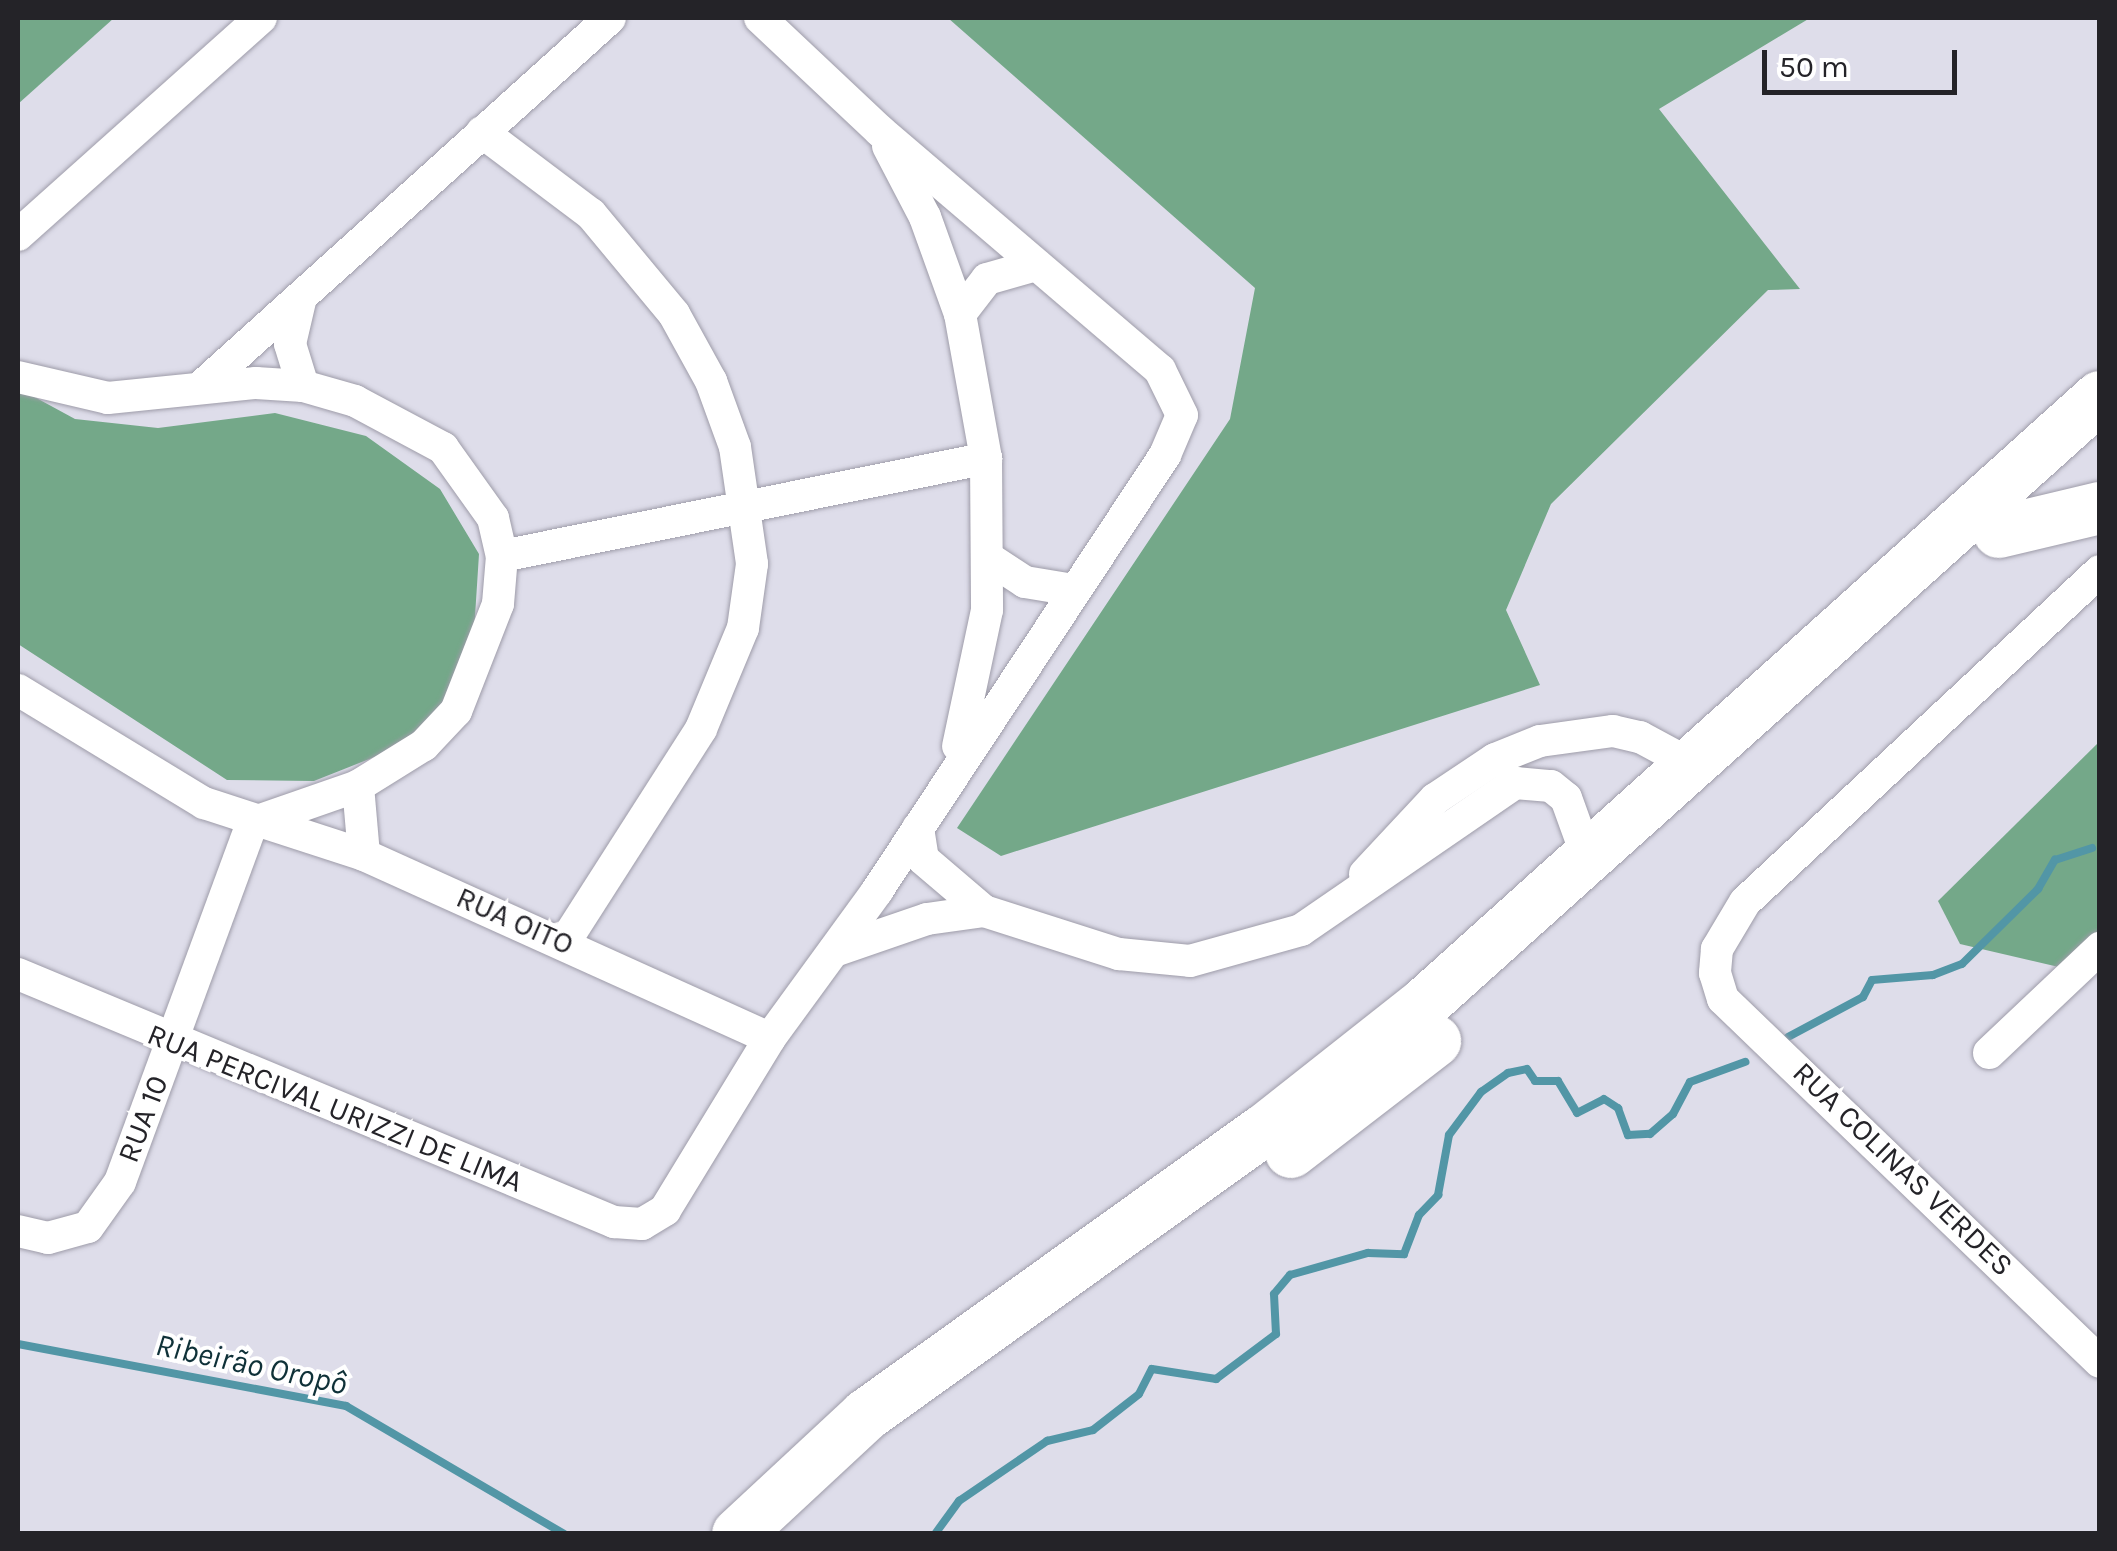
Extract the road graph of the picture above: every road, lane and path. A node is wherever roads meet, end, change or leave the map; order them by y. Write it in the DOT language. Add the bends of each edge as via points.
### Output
graph roads {
  1 [pos="261,18"];
  2 [pos="610,18"];
  3 [pos="760,18"];
  4 [pos="880,130"];
  5 [pos="482,132"];
  6 [pos="18,235"];
  7 [pos="1036,265"];
  8 [pos="300,301"];
  9 [pos="960,314"];
  10 [pos="18,377"];
  11 [pos="203,385"];
  12 [pos="303,386"];
  13 [pos="2100,397"];
  14 [pos="2100,440"];
  15 [pos="986,458"];
  16 [pos="745,505"];
  17 [pos="2100,508"];
  18 [pos="1999,532"];
  19 [pos="502,556"];
  20 [pos="990,559"];
  21 [pos="2100,571"];
  22 [pos="1073,590"];
  23 [pos="18,690"];
  24 [pos="1692,765"];
  25 [pos="952,770"];
  26 [pos="358,786"];
  27 [pos="252,823"];
  28 [pos="918,828"];
  29 [pos="364,855"];
  30 [pos="1588,858"];
  31 [pos="1344,901"];
  32 [pos="984,911"];
  33 [pos="565,942"];
  34 [pos="2100,948"];
  35 [pos="834,952"];
  36 [pos="18,974"];
  37 [pos="770,1038"];
  38 [pos="172,1042"];
  39 [pos="1990,1052"];
  40 [pos="18,1230"];
  41 [pos="2100,1362"];
  42 [pos="738,1534"];
  43 [pos="776,1534"];
  1 -- 6 [label="street"];
  2 -- 5 [label="street"];
  3 -- 4 [label="street"];
  4 -- 7 [label="street"];
  4 -- 9 [label="street" via="925,217"];
  5 -- 8 [label="street"];
  5 -- 16 [label="street" via="591,214 674,314 711,381 735,447"];
  7 -- 9 [label="street" via="987,280"];
  7 -- 22 [label="street" via="1160,370 1182,415 1165,455"];
  8 -- 11 [label="street"];
  8 -- 12 [label="street" via="290,344"];
  9 -- 15 [label="street"];
  10 -- 11 [label="street" via="108,398"];
  11 -- 12 [label="street"];
  12 -- 19 [label="street" via="393,416 443,448 493,518"];
  13 -- 24 [label="highway"];
  14 -- 18 [label="highway"];
  15 -- 16 [label="street"];
  15 -- 20 [label="street"];
  16 -- 19 [label="street"];
  16 -- 33 [label="street" via="750,595 726,674 701,728"];
  17 -- 18 [label="highway"];
  18 -- 43 [label="highway" via="1363,1102 929,1404 828,1483"];
  19 -- 26 [label="street" via="498,604 456,711 424,746"];
  20 -- 22 [label="street" via="1025,582"];
  20 -- 25 [label="street" via="976,674"];
  21 -- 41 [label="street, RUA COLINAS VERDES" via="1745,902 1717,949 1715,972 1723,998"];
  22 -- 25 [label="street"];
  23 -- 27 [label="street, RUA OITO" via="141,768"];
  24 -- 30 [label="highway"];
  24 -- 31 [label="street" via="1640,737 1613,731 1574,732 1525,747 1435,798 1392,838"];
  25 -- 28 [label="street"];
  26 -- 27 [label="street"];
  26 -- 29 [label="street"];
  27 -- 29 [label="street, RUA OITO"];
  27 -- 38 [label="street, RUA 10"];
  28 -- 32 [label="street" via="923,858"];
  28 -- 35 [label="street"];
  29 -- 33 [label="street, RUA OITO"];
  30 -- 31 [label="street" via="1566,798 1551,786 1515,783"];
  30 -- 42 [label="highway" via="1348,1066 866,1415"];
  31 -- 32 [label="street" via="1301,930 1190,962 1119,954"];
  32 -- 35 [label="street" via="927,919"];
  33 -- 37 [label="street, RUA OITO"];
  34 -- 39 [label="street"];
  35 -- 37 [label="street"];
  36 -- 38 [label="street, RUA PERCIVAL URIZZI DE LIMA"];
  37 -- 38 [label="street, RUA PERCIVAL URIZZI DE LIMA" via="655,1219 614,1222"];
  38 -- 40 [label="street, RUA 10" via="120,1182 102,1212 68,1236"];
}
